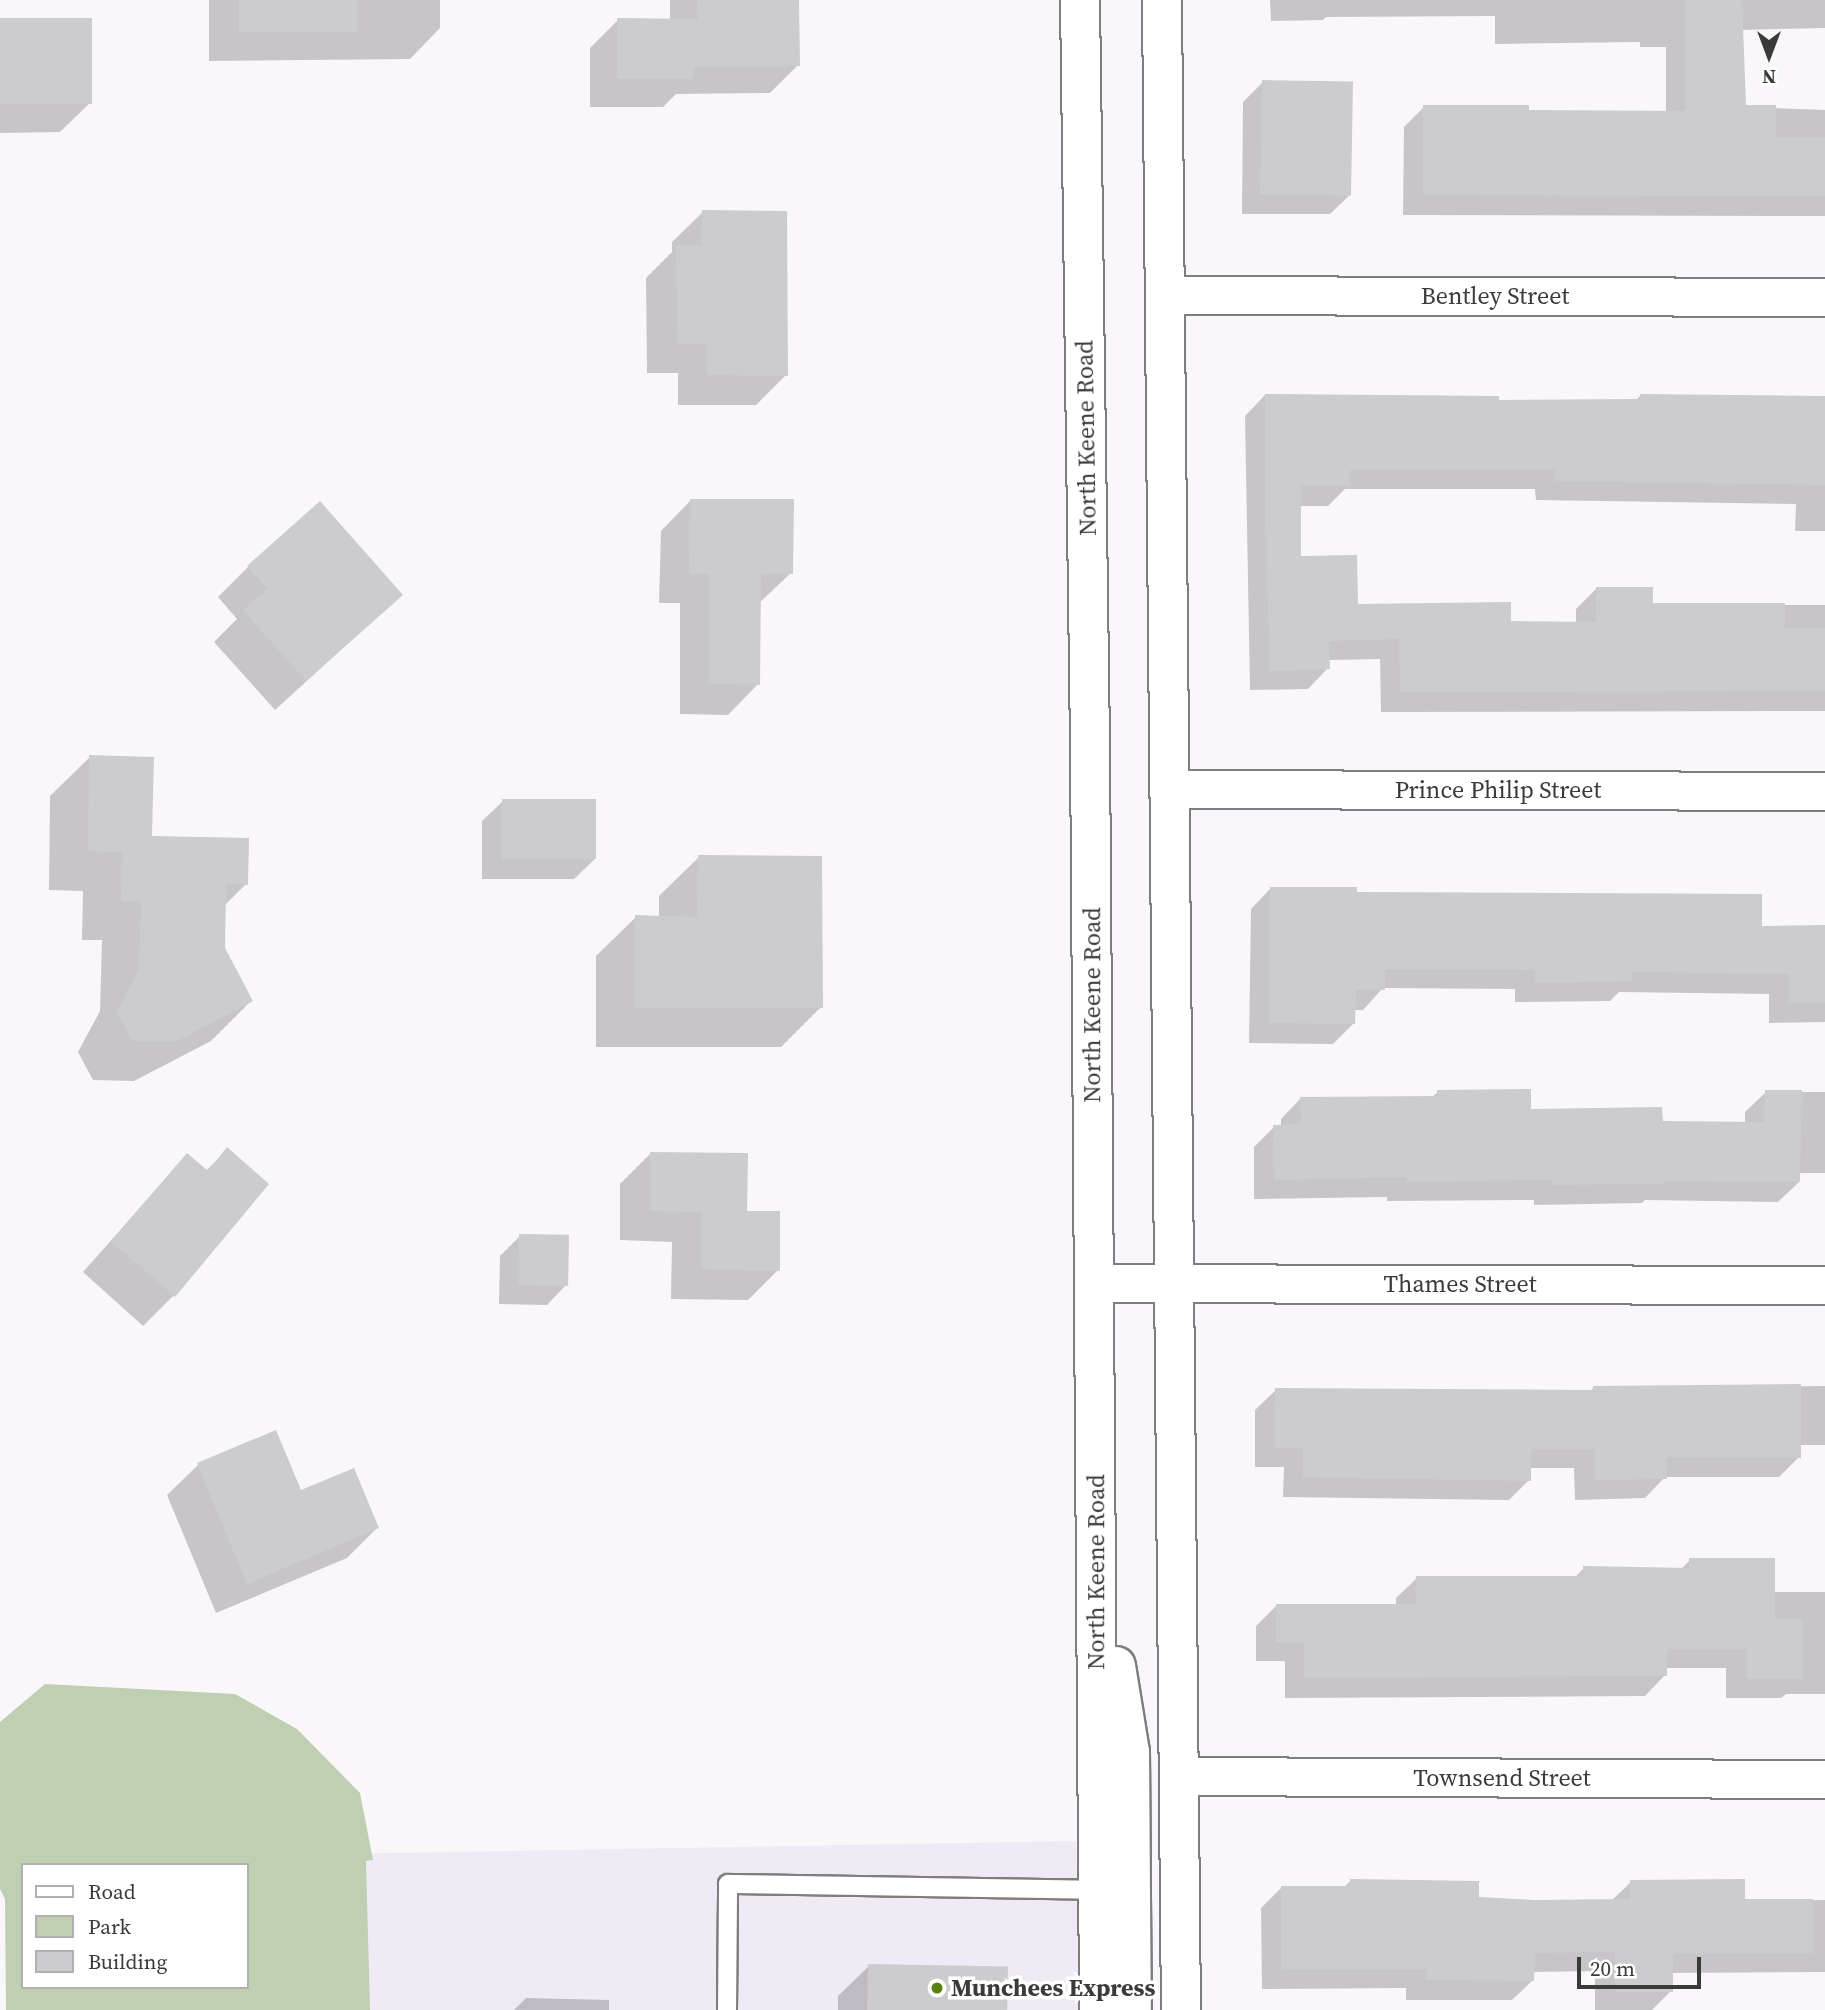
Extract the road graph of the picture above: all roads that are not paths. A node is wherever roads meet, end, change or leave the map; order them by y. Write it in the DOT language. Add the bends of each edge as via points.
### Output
graph roads {
  1 [pos="1080,0"];
  2 [pos="1162,0"];
  3 [pos="1165,295"];
  4 [pos="1825,297"];
  5 [pos="1170,789"];
  6 [pos="1825,791"];
  7 [pos="1094,1283"];
  8 [pos="1173,1283"];
  9 [pos="1825,1285"];
  10 [pos="1096,1547"];
  11 [pos="1179,1776"];
  12 [pos="1825,1779"];
  13 [pos="1098,1889"];
  14 [pos="727,2010"];
  15 [pos="1099,2010"];
  16 [pos="1132,2010"];
  17 [pos="1181,2010"];
  1 -- 7 [label="main road, North Keene Road"];
  2 -- 3 [label="main road"];
  3 -- 4 [label="street, Bentley Street"];
  3 -- 5 [label="main road"];
  5 -- 6 [label="street, Prince Philip Street"];
  5 -- 8 [label="main road"];
  7 -- 8 [label="street, Thames Street"];
  7 -- 10 [label="main road, North Keene Road"];
  8 -- 9 [label="street, Thames Street"];
  8 -- 11 [label="main road"];
  10 -- 13 [label="main road, North Keene Road"];
  10 -- 16 [label="main road" via="1130,1752"];
  11 -- 12 [label="street, Townsend Street"];
  11 -- 17 [label="main road"];
  13 -- 14 [label="lane" via="727,1884"];
  13 -- 15 [label="main road, North Keene Road"];
}
